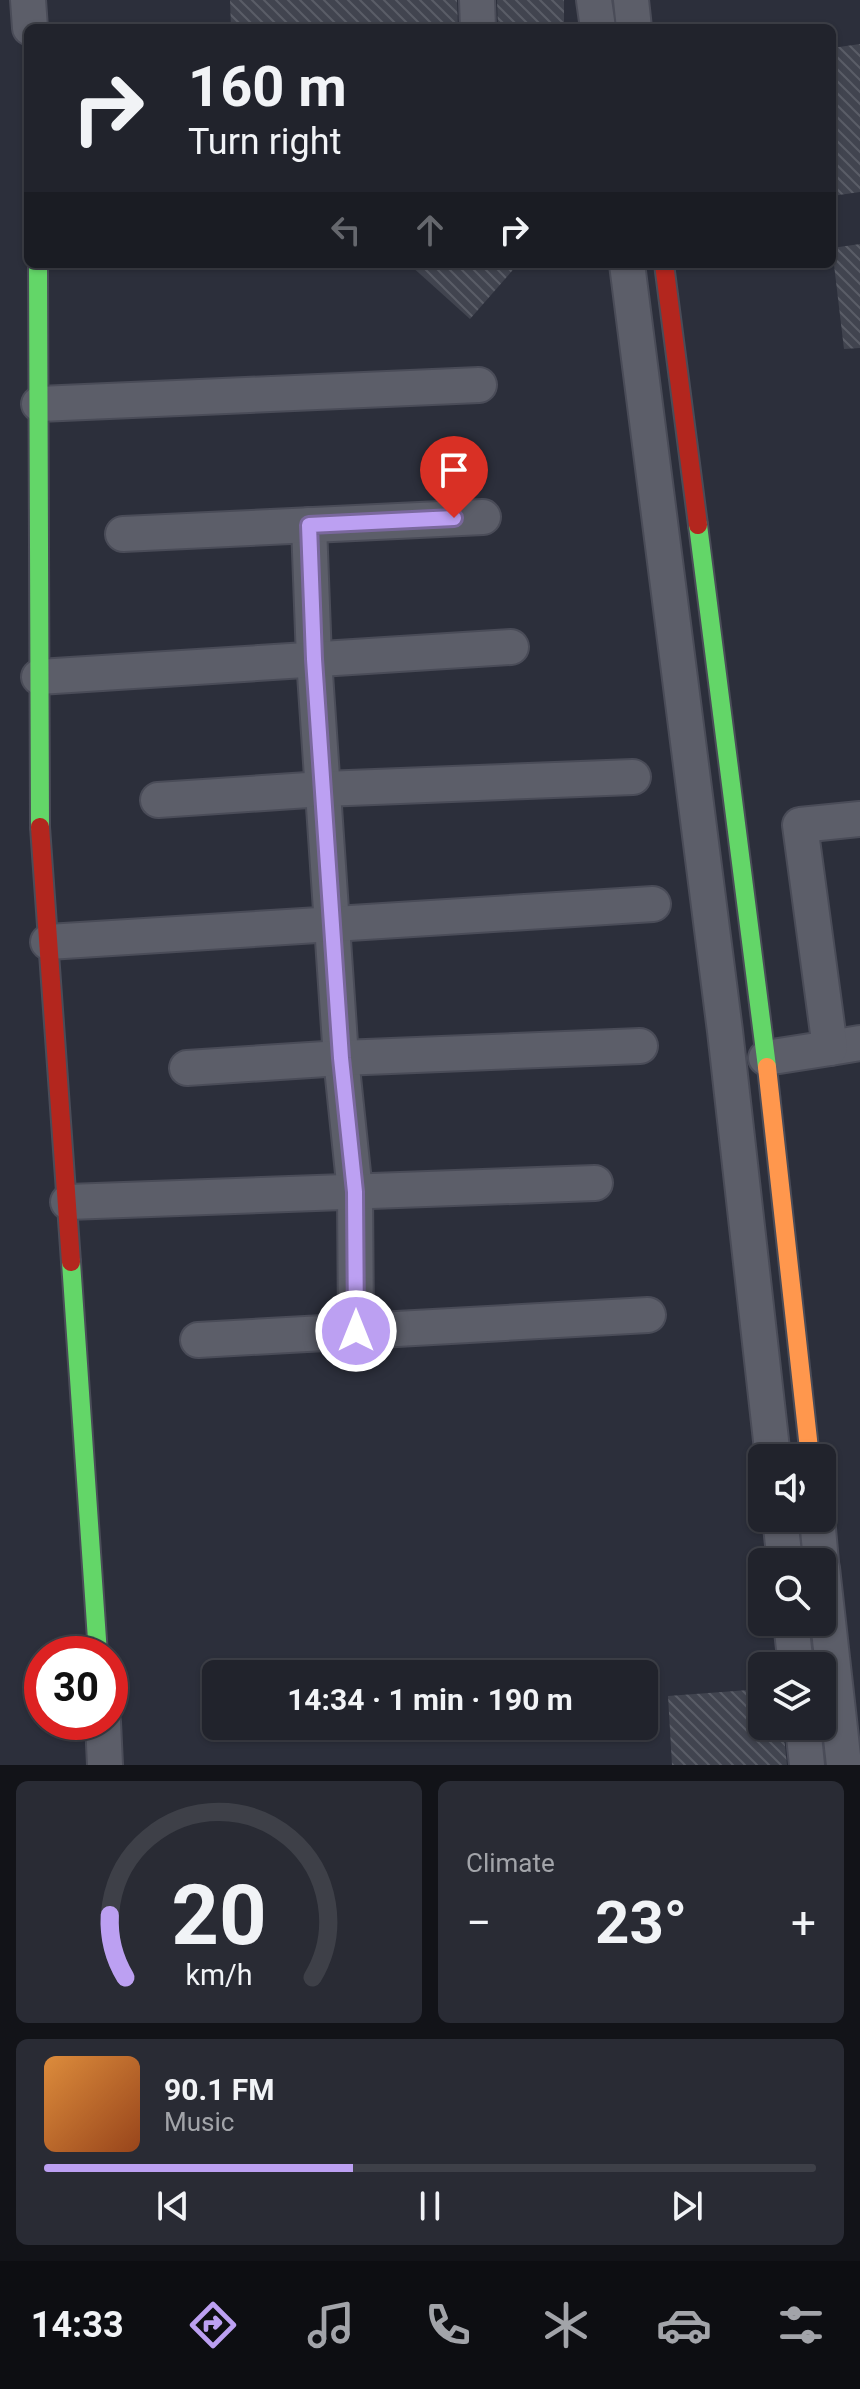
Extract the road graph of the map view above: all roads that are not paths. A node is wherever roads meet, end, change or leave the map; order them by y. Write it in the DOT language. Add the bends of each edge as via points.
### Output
graph roads {
  1 [pos="28,0"];
  2 [pos="477,0"];
  3 [pos="594,0"];
  4 [pos="631,0"];
  5 [pos="30,24"];
  6 [pos="478,24"];
  7 [pos="597,24"];
  8 [pos="634,24"];
  9 [pos="38,268"];
  10 [pos="628,268"];
  11 [pos="665,268"];
  12 [pos="479,385"];
  13 [pos="39,404"];
  14 [pos="483,517"];
  15 [pos="309,525"];
  16 [pos="123,534"];
  17 [pos="511,647"];
  18 [pos="314,659"];
  19 [pos="39,677"];
  20 [pos="633,777"];
  21 [pos="323,789"];
  22 [pos="158,800"];
  23 [pos="860,819"];
  24 [pos="653,904"];
  25 [pos="332,925"];
  26 [pos="48,942"];
  27 [pos="845,1045"];
  28 [pos="640,1046"];
  29 [pos="341,1058"];
  30 [pos="766,1058"];
  31 [pos="187,1068"];
  32 [pos="595,1183"];
  33 [pos="355,1192"];
  34 [pos="68,1202"];
  35 [pos="648,1315"];
  36 [pos="356,1331"];
  37 [pos="198,1340"];
  38 [pos="771,1444"];
  39 [pos="808,1444"];
  40 [pos="97,1636"];
  41 [pos="830,1636"];
  42 [pos="104,1740"];
  43 [pos="804,1740"];
  44 [pos="105,1765"];
  45 [pos="807,1765"];
  46 [pos="844,1765"];
  1 -- 5 [label="street"];
  2 -- 6 [label="street"];
  3 -- 7 [label="street"];
  4 -- 8 [label="street"];
  9 -- 13 [label="street"];
  10 -- 38 [label="street" via="725,1031"];
  11 -- 30 [label="street"];
  12 -- 13 [label="street"];
  13 -- 19 [label="street"];
  14 -- 15 [label="street"];
  15 -- 16 [label="street"];
  15 -- 18 [label="street"];
  17 -- 18 [label="street"];
  18 -- 19 [label="street"];
  18 -- 21 [label="street"];
  19 -- 26 [label="street"];
  20 -- 21 [label="street"];
  21 -- 22 [label="street"];
  21 -- 25 [label="street"];
  23 -- 27 [label="street" via="800,825"];
  24 -- 25 [label="street"];
  25 -- 26 [label="street"];
  25 -- 29 [label="street"];
  26 -- 34 [label="street"];
  27 -- 30 [label="street"];
  28 -- 29 [label="street"];
  29 -- 31 [label="street"];
  29 -- 33 [label="street"];
  30 -- 39 [label="street"];
  32 -- 33 [label="street"];
  33 -- 34 [label="street"];
  33 -- 36 [label="street"];
  34 -- 40 [label="street"];
  35 -- 36 [label="street"];
  36 -- 37 [label="street"];
  41 -- 46 [label="street"];
  42 -- 44 [label="street"];
  43 -- 45 [label="street"];
}
